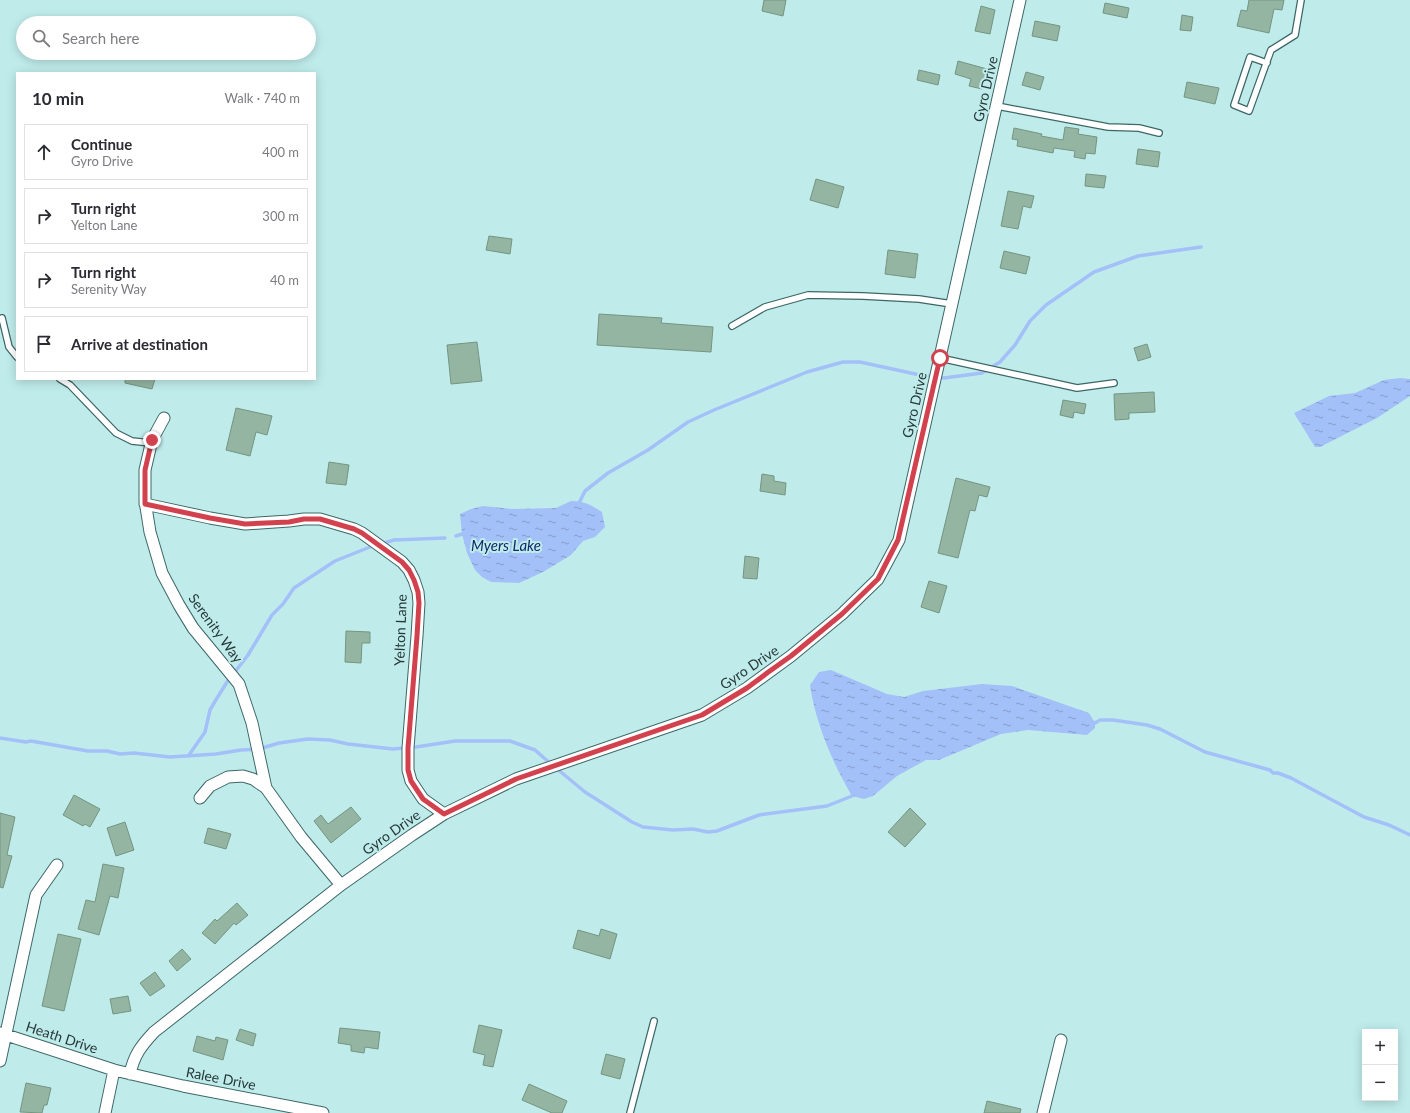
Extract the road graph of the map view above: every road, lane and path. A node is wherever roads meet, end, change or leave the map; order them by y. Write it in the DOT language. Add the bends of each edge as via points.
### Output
graph roads {
  1 [pos="1020,0"];
  2 [pos="1301,0"];
  3 [pos="1267,62"];
  4 [pos="997,106"];
  5 [pos="1159,133"];
  6 [pos="952,304"];
  7 [pos="2,318"];
  8 [pos="732,326"];
  9 [pos="16,356"];
  10 [pos="940,358"];
  11 [pos="62,380"];
  12 [pos="1114,383"];
  13 [pos="164,418"];
  14 [pos="151,443"];
  15 [pos="145,504"];
  16 [pos="266,788"];
  17 [pos="200,798"];
  18 [pos="444,814"];
  19 [pos="57,865"];
  20 [pos="342,886"];
  21 [pos="654,1021"];
  22 [pos="3,1034"];
  23 [pos="1061,1040"];
  24 [pos="0,1061"];
  25 [pos="114,1070"];
  26 [pos="130,1074"];
  27 [pos="105,1113"];
  28 [pos="323,1113"];
  29 [pos="630,1113"];
  30 [pos="1043,1113"];
  1 -- 4 [label="street, Gyro Drive"];
  2 -- 3 [label="lane" via="1295,35 1271,50"];
  3 -- 3 [label="lane" via="1249,111 1234,105 1250,56"];
  4 -- 5 [label="lane" via="1108,127 1139,128"];
  4 -- 6 [label="street, Gyro Drive"];
  6 -- 8 [label="lane" via="919,299 808,295 765,307"];
  6 -- 10 [label="street, Gyro Drive"];
  7 -- 9 [label="lane" via="9,347"];
  10 -- 12 [label="lane" via="1077,388"];
  10 -- 18 [label="street, Gyro Drive" via="898,540 878,579 842,614 757,681 702,715 516,779"];
  11 -- 14 [label="lane" via="70,385 116,433 132,442"];
  13 -- 14 [label="street, Serenity Way"];
  14 -- 15 [label="street, Serenity Way" via="145,470"];
  15 -- 16 [label="street, Serenity Way" via="162,573 193,628 239,684 252,723"];
  15 -- 18 [label="street, Yelton Lane" via="245,524 320,519 362,533 402,562 414,580 419,603 408,770 411,781 423,799"];
  16 -- 17 [label="street, Serenity Way" via="253,778 228,777 210,786"];
  16 -- 20 [label="street, Serenity Way" via="301,837"];
  18 -- 20 [label="street, Gyro Drive"];
  19 -- 22 [label="street" via="36,895"];
  20 -- 26 [label="street, Gyro Drive" via="154,1032 142,1044 133,1060"];
  21 -- 29 [label="lane"];
  22 -- 24 [label="street"];
  22 -- 25 [label="street, Heath Drive"];
  23 -- 30 [label="street"];
  25 -- 26 [label="street, Ralee Drive"];
  25 -- 27 [label="street"];
  26 -- 28 [label="street, Ralee Drive"];
}
